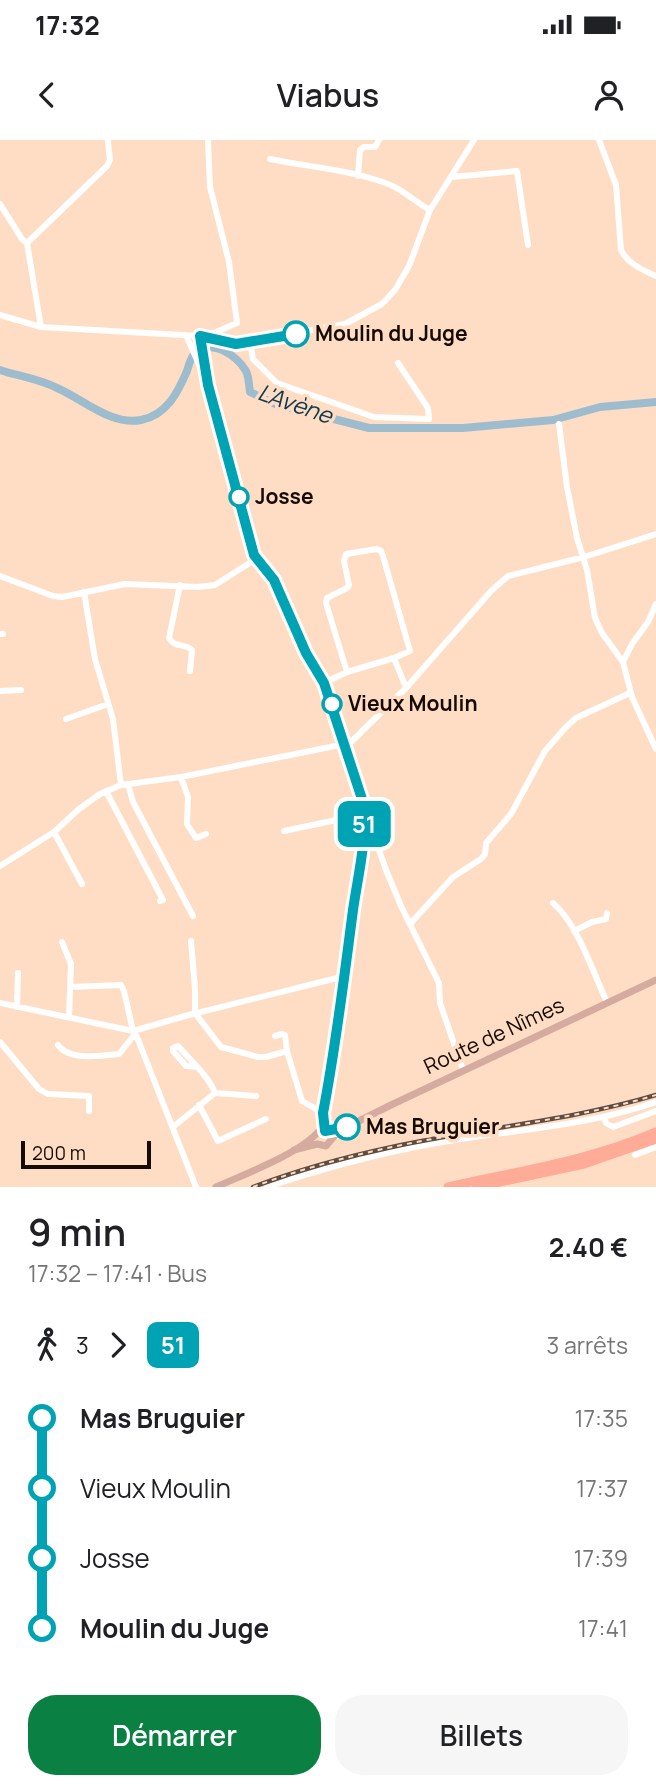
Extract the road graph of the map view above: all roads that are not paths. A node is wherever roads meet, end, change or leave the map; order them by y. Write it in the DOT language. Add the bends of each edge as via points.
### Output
graph roads {
  1 [pos="208,140"];
  2 [pos="379,140"];
  3 [pos="474,140"];
  4 [pos="599,140"];
  5 [pos="108,141"];
  6 [pos="270,159"];
  7 [pos="358,176"];
  8 [pos="452,177"];
  9 [pos="0,204"];
  10 [pos="430,210"];
  11 [pos="27,243"];
  12 [pos="528,245"];
  13 [pos="656,276"];
  14 [pos="0,315"];
  15 [pos="41,327"];
  16 [pos="186,335"];
  17 [pos="211,338"];
  18 [pos="200,340"];
  19 [pos="250,342"];
  20 [pos="201,358"];
  21 [pos="398,363"];
  22 [pos="559,424"];
  23 [pos="656,534"];
  24 [pos="584,556"];
  25 [pos="256,559"];
  26 [pos="0,576"];
  27 [pos="180,585"];
  28 [pos="84,592"];
  29 [pos="656,604"];
  30 [pos="394,658"];
  31 [pos="623,662"];
  32 [pos="190,671"];
  33 [pos="347,672"];
  34 [pos="324,683"];
  35 [pos="406,688"];
  36 [pos="21,690"];
  37 [pos="0,691"];
  38 [pos="630,693"];
  39 [pos="108,704"];
  40 [pos="66,719"];
  41 [pos="344,745"];
  42 [pos="656,748"];
  43 [pos="181,777"];
  44 [pos="124,784"];
  45 [pos="106,791"];
  46 [pos="365,817"];
  47 [pos="284,831"];
  48 [pos="54,832"];
  49 [pos="206,834"];
  50 [pos="0,866"];
  51 [pos="82,884"];
  52 [pos="160,901"];
  53 [pos="553,903"];
  54 [pos="607,913"];
  55 [pos="192,916"];
  56 [pos="410,924"];
  57 [pos="574,931"];
  58 [pos="191,941"];
  59 [pos="62,942"];
  60 [pos="18,973"];
  61 [pos="345,976"];
  62 [pos="656,980"];
  63 [pos="71,987"];
  64 [pos="607,1002"];
  65 [pos="0,1003"];
  66 [pos="17,1007"];
  67 [pos="195,1013"];
  68 [pos="69,1017"];
  69 [pos="134,1033"];
  70 [pos="275,1035"];
  71 [pos="0,1042"];
  72 [pos="58,1045"];
  73 [pos="287,1051"];
  74 [pos="197,1067"];
  75 [pos="463,1070"];
  76 [pos="215,1093"];
  77 [pos="256,1096"];
  78 [pos="656,1102"];
  79 [pos="199,1105"];
  80 [pos="89,1111"];
  81 [pos="656,1111"];
  82 [pos="323,1113"];
  83 [pos="604,1118"];
  84 [pos="266,1119"];
  85 [pos="173,1127"];
  86 [pos="656,1132"];
  87 [pos="323,1136"];
  88 [pos="656,1139"];
  89 [pos="656,1147"];
  90 [pos="635,1155"];
  91 [pos="196,1187"];
  92 [pos="216,1187"];
  93 [pos="267,1187"];
  94 [pos="448,1187"];
  95 [pos="477,1187"];
  1 -- 17 [label="street" via="210,187 229,262 237,323"];
  2 -- 7 [label="street" via="360,150"];
  3 -- 8 [label="street"];
  4 -- 13 [label="street" via="616,185 623,256"];
  5 -- 11 [label="street" via="107,166"];
  6 -- 7 [label="street"];
  7 -- 10 [label="street" via="401,189"];
  8 -- 10 [label="street"];
  8 -- 12 [label="street" via="517,171"];
  9 -- 11 [label="street"];
  10 -- 19 [label="street" via="407,270 390,297 353,321"];
  11 -- 15 [label="street"];
  14 -- 15 [label="street"];
  15 -- 16 [label="street"];
  16 -- 18 [label="street"];
  16 -- 20 [label="street"];
  17 -- 18 [label="street"];
  17 -- 19 [label="street"];
  18 -- 20 [label="street"];
  19 -- 21 [label="street" via="253,359 277,383 374,417 429,419 428,408"];
  20 -- 25 [label="street"];
  22 -- 24 [label="street" via="567,487"];
  23 -- 24 [label="street"];
  24 -- 31 [label="street" via="595,618"];
  24 -- 35 [label="street" via="508,576"];
  25 -- 27 [label="street" via="215,585"];
  25 -- 34 [label="street" via="274,580"];
  26 -- 28 [label="street" via="53,596"];
  27 -- 28 [label="street" via="135,584"];
  27 -- 32 [label="street" via="169,639 192,650"];
  28 -- 39 [label="street"];
  29 -- 31 [label="street"];
  30 -- 33 [label="street"];
  30 -- 33 [label="street" via="408,654 411,648 381,551 350,552 344,561 349,585 329,596 326,603"];
  30 -- 35 [label="street"];
  31 -- 38 [label="street"];
  33 -- 34 [label="street"];
  34 -- 41 [label="street"];
  35 -- 41 [label="street"];
  36 -- 37 [label="street"];
  38 -- 42 [label="street"];
  38 -- 56 [label="street" via="566,727 545,751 511,814 486,843 485,854 453,877"];
  39 -- 40 [label="street"];
  39 -- 44 [label="street"];
  41 -- 43 [label="street"];
  41 -- 46 [label="street"];
  43 -- 44 [label="street"];
  43 -- 49 [label="street" via="188,797 187,824 196,838"];
  44 -- 45 [label="street"];
  44 -- 55 [label="street"];
  45 -- 48 [label="street"];
  45 -- 52 [label="street"];
  46 -- 47 [label="street"];
  46 -- 56 [label="street"];
  46 -- 61 [label="street"];
  48 -- 50 [label="street"];
  48 -- 51 [label="street"];
  53 -- 57 [label="street"];
  54 -- 57 [label="street" via="606,919"];
  56 -- 75 [label="street" via="439,983 440,1003"];
  57 -- 64 [label="street"];
  58 -- 67 [label="street"];
  59 -- 63 [label="street" via="71,964"];
  60 -- 66 [label="street"];
  61 -- 67 [label="street"];
  61 -- 82 [label="street"];
  62 -- 64 [label="main road, Route de Nîmes"];
  63 -- 68 [label="street"];
  63 -- 69 [label="street" via="121,985"];
  64 -- 75 [label="main road, Route de Nîmes"];
  65 -- 66 [label="street"];
  66 -- 68 [label="street"];
  67 -- 69 [label="street"];
  67 -- 73 [label="street" via="219,1046 258,1057"];
  68 -- 69 [label="street"];
  69 -- 72 [label="street" via="119,1054 66,1053"];
  69 -- 85 [label="street"];
  70 -- 73 [label="street" via="284,1034"];
  71 -- 80 [label="street" via="39,1089 48,1094 89,1096"];
  73 -- 82 [label="street" via="302,1101"];
  74 -- 76 [label="street"];
  75 -- 87 [label="main road, Route de Nîmes"];
  76 -- 77 [label="street"];
  76 -- 79 [label="street"];
  78 -- 83 [label="street"];
  79 -- 84 [label="street" via="218,1141"];
  79 -- 85 [label="street"];
  81 -- 83 [label="street" via="613,1127"];
  82 -- 87 [label="street"];
  83 -- 93 [label="street" via="393,1152"];
  85 -- 91 [label="street"];
  86 -- 94 [label="highway" via="581,1158"];
  87 -- 92 [label="main road, Route de Nîmes"];
  88 -- 95 [label="highway" via="584,1164"];
  89 -- 90 [label="street"];
}
